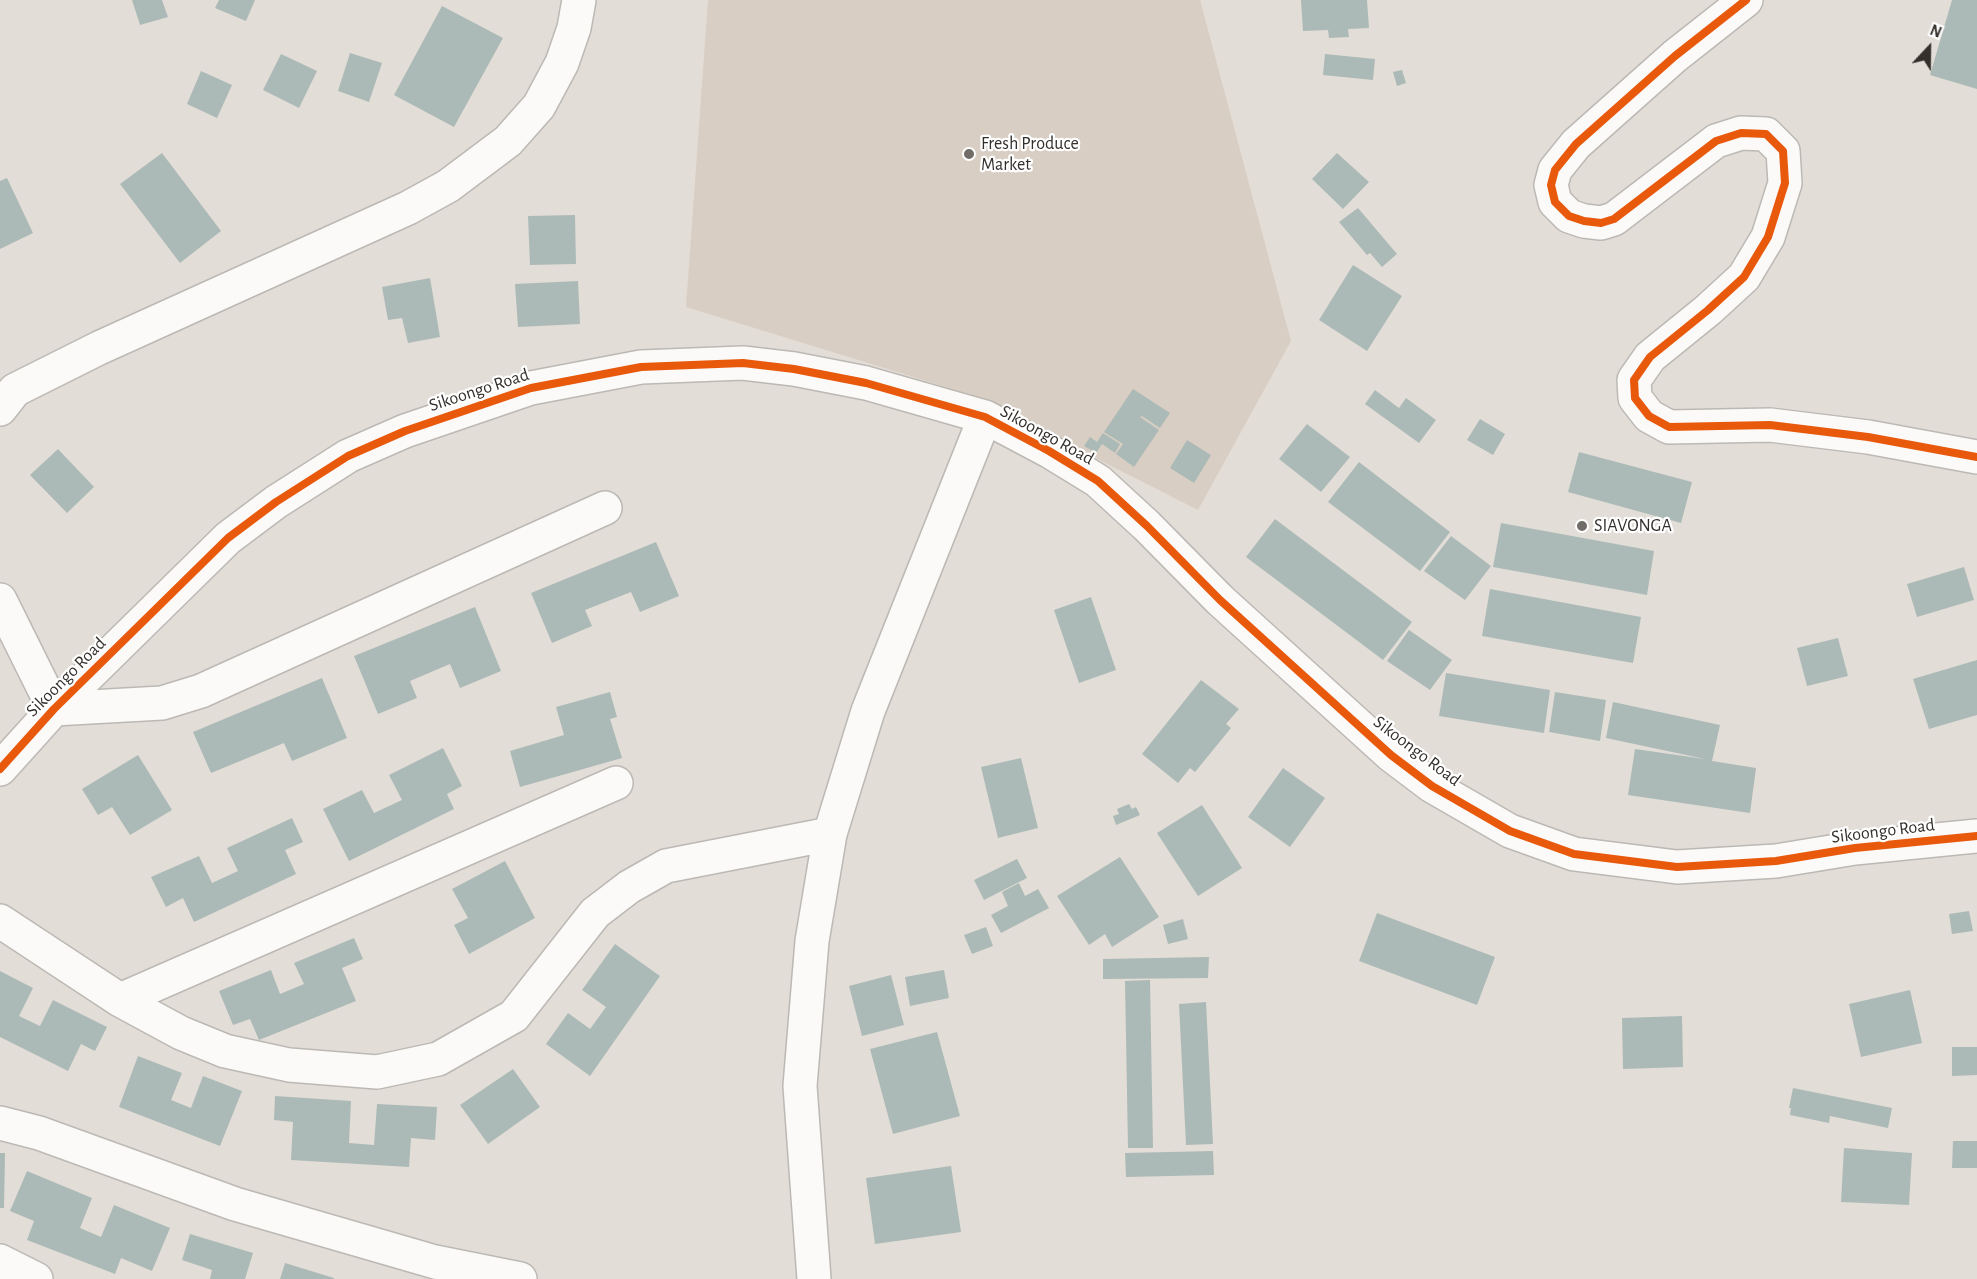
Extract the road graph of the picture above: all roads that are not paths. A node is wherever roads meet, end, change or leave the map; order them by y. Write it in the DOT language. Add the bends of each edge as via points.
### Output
graph roads {
  1 [pos="579,0"];
  2 [pos="1746,0"];
  3 [pos="0,408"];
  4 [pos="985,417"];
  5 [pos="1977,457"];
  6 [pos="605,508"];
  7 [pos="0,600"];
  8 [pos="54,709"];
  9 [pos="0,769"];
  10 [pos="616,783"];
  11 [pos="830,834"];
  12 [pos="1977,836"];
  13 [pos="0,921"];
  14 [pos="120,1000"];
  15 [pos="0,1123"];
  16 [pos="0,1261"];
  17 [pos="36,1279"];
  18 [pos="520,1279"];
  19 [pos="814,1279"];
  1 -- 3 [label="street" via="561,63 539,106 508,141 448,186 408,208 99,348 15,390"];
  2 -- 5 [label="street" via="1674,56 1576,144 1556,171 1551,185 1555,202 1569,216 1600,223 1614,219 1716,141 1741,133 1766,134 1783,151 1785,183 1768,237 1744,277 1650,357 1634,380 1635,398 1648,416 1669,427 1770,425 1868,437"];
  4 -- 8 [label="street, Sikoongo Road" via="866,383 743,363 641,367 531,388 405,431 348,456 276,502 228,538"];
  4 -- 11 [label="street" via="868,711"];
  4 -- 12 [label="street, Sikoongo Road" via="1098,481 1220,600 1391,755 1432,786 1510,831 1575,854 1677,867 1776,861 1855,848"];
  6 -- 8 [label="street" via="201,692 162,704"];
  7 -- 8 [label="street"];
  8 -- 9 [label="street, Sikoongo Road"];
  10 -- 14 [label="street"];
  11 -- 14 [label="street" via="666,866 629,887 595,913 514,1016 438,1059 377,1072 289,1065 225,1051 181,1033"];
  11 -- 19 [label="street" via="812,941 800,1086"];
  13 -- 14 [label="street"];
  15 -- 18 [label="street" via="39,1133 235,1204 435,1262"];
  16 -- 17 [label="street"];
}
